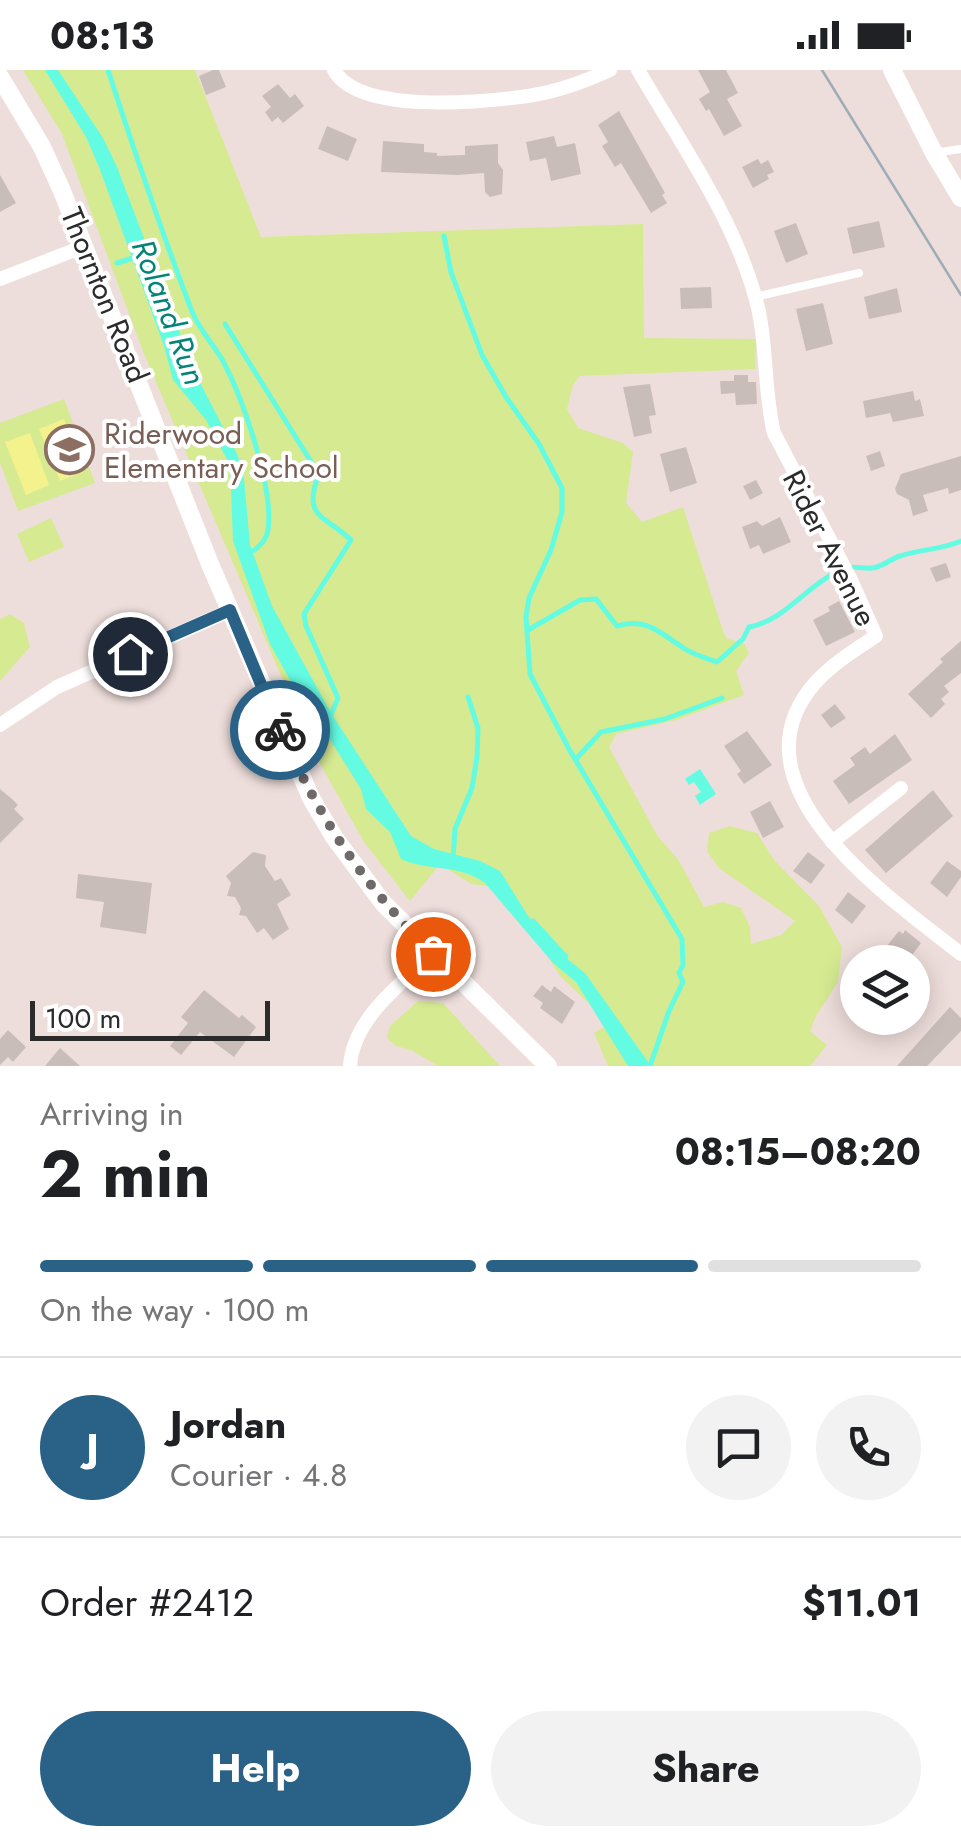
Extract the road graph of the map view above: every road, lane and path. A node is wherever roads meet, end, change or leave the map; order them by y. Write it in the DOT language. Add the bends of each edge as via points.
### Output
graph roads {
  1 [pos="334,70"];
  2 [pos="610,70"];
  3 [pos="638,70"];
  4 [pos="892,70"];
  5 [pos="0,77"];
  6 [pos="961,149"];
  7 [pos="934,153"];
  8 [pos="961,198"];
  9 [pos="85,246"];
  10 [pos="858,272"];
  11 [pos="0,279"];
  12 [pos="755,297"];
  13 [pos="230,610"];
  14 [pos="0,725"];
  15 [pos="900,788"];
  16 [pos="832,842"];
  17 [pos="433,954"];
  18 [pos="961,954"];
  19 [pos="350,1066"];
  20 [pos="548,1066"];
  1 -- 2 [label="street" via="367,96 464,102 530,96"];
  3 -- 12 [label="street, Rider Avenue" via="728,228"];
  4 -- 7 [label="street"];
  5 -- 9 [label="street, Thornton Road" via="42,147"];
  6 -- 7 [label="lane"];
  7 -- 8 [label="street"];
  9 -- 11 [label="street"];
  9 -- 13 [label="street, Thornton Road"];
  10 -- 12 [label="lane"];
  12 -- 16 [label="street, Rider Avenue" via="774,433 876,636 816,682 798,709 791,740 798,788"];
  13 -- 14 [label="street" via="57,687"];
  13 -- 17 [label="street, Thornton Road" via="318,811 367,883"];
  15 -- 16 [label="street"];
  16 -- 18 [label="street, Rider Avenue"];
  17 -- 19 [label="street" via="369,1018"];
  17 -- 20 [label="street, Thornton Road"];
}
